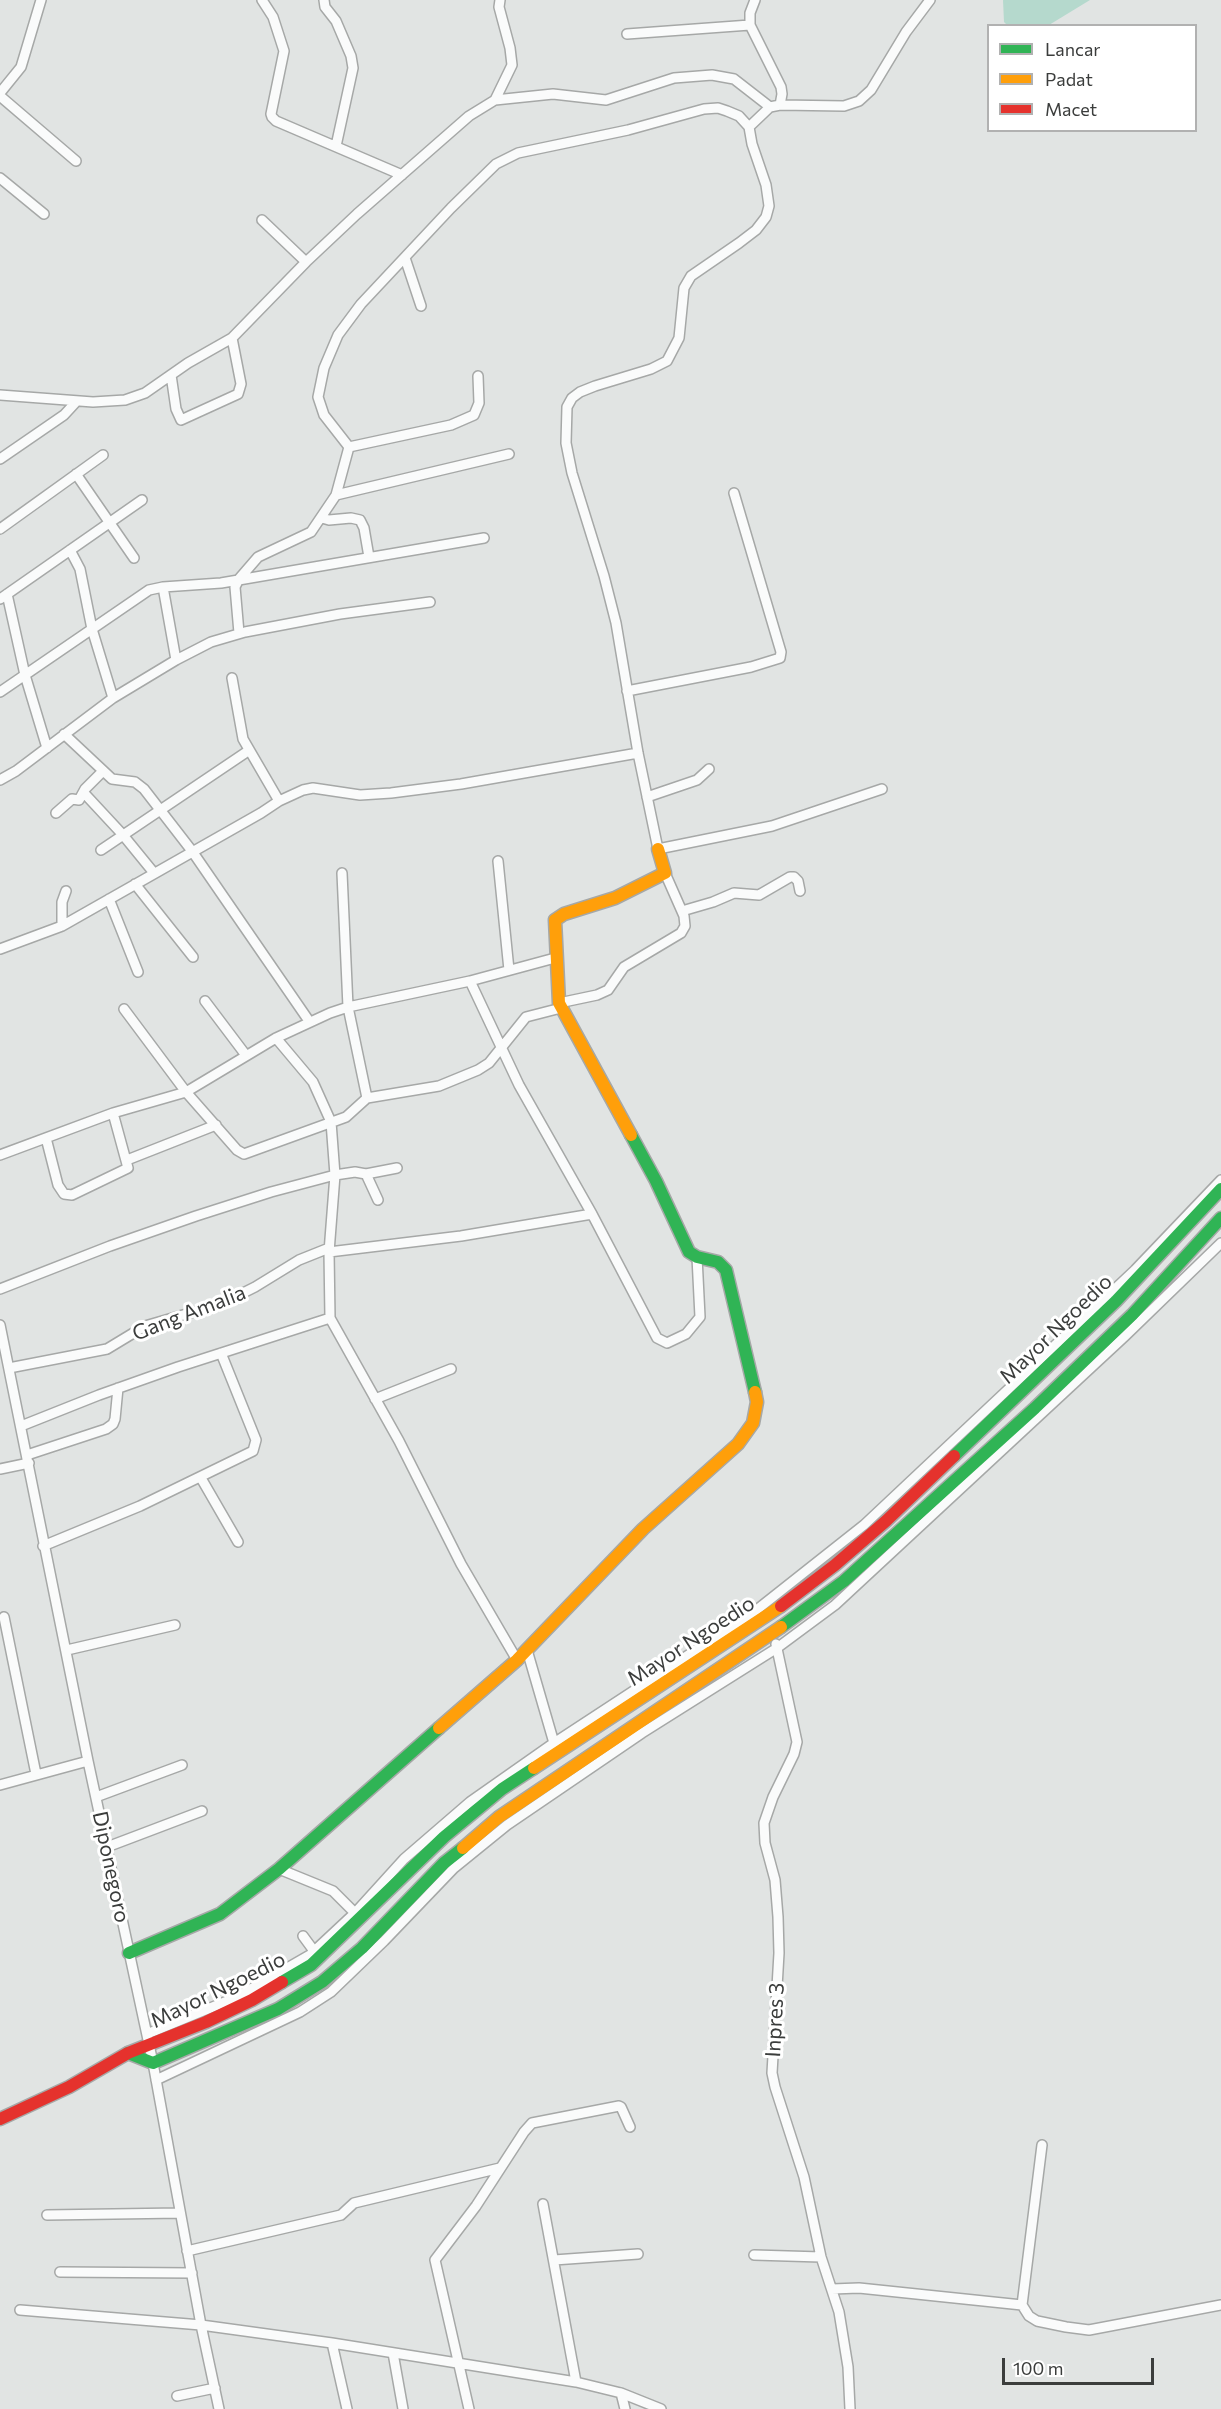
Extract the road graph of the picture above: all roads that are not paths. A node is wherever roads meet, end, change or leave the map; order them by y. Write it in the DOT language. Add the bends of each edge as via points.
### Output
graph roads {
  1 [pos="41,0"];
  2 [pos="262,0"];
  3 [pos="324,0"];
  4 [pos="500,0"];
  5 [pos="755,0"];
  6 [pos="930,0"];
  7 [pos="750,25"];
  8 [pos="627,34"];
  9 [pos="0,95"];
  10 [pos="495,100"];
  11 [pos="780,105"];
  12 [pos="770,107"];
  13 [pos="749,127"];
  14 [pos="336,146"];
  15 [pos="76,161"];
  16 [pos="402,175"];
  17 [pos="0,178"];
  18 [pos="44,214"];
  19 [pos="262,220"];
  20 [pos="405,258"];
  21 [pos="306,262"];
  22 [pos="422,306"];
  23 [pos="232,338"];
  24 [pos="171,375"];
  25 [pos="478,376"];
  26 [pos="0,395"];
  27 [pos="76,402"];
  28 [pos="349,447"];
  29 [pos="509,454"];
  30 [pos="103,455"];
  31 [pos="0,459"];
  32 [pos="76,474"];
  33 [pos="734,493"];
  34 [pos="336,495"];
  35 [pos="142,500"];
  36 [pos="322,518"];
  37 [pos="111,522"];
  38 [pos="0,530"];
  39 [pos="484,538"];
  40 [pos="70,550"];
  41 [pos="369,557"];
  42 [pos="134,558"];
  43 [pos="239,579"];
  44 [pos="163,587"];
  45 [pos="4,596"];
  46 [pos="430,602"];
  47 [pos="92,629"];
  48 [pos="239,633"];
  49 [pos="176,660"];
  50 [pos="25,675"];
  51 [pos="232,678"];
  52 [pos="627,691"];
  53 [pos="0,692"];
  54 [pos="113,698"];
  55 [pos="64,734"];
  56 [pos="47,748"];
  57 [pos="248,751"];
  58 [pos="638,753"];
  59 [pos="709,769"];
  60 [pos="103,771"];
  61 [pos="0,780"];
  62 [pos="882,789"];
  63 [pos="84,793"];
  64 [pos="647,797"];
  65 [pos="279,801"];
  66 [pos="160,810"];
  67 [pos="56,813"];
  68 [pos="123,835"];
  69 [pos="658,849"];
  70 [pos="100,850"];
  71 [pos="192,851"];
  72 [pos="498,861"];
  73 [pos="154,873"];
  74 [pos="342,873"];
  75 [pos="665,873"];
  76 [pos="135,884"];
  77 [pos="66,891"];
  78 [pos="800,891"];
  79 [pos="110,899"];
  80 [pos="682,911"];
  81 [pos="62,926"];
  82 [pos="0,949"];
  83 [pos="193,957"];
  84 [pos="555,958"];
  85 [pos="509,970"];
  86 [pos="138,972"];
  87 [pos="470,981"];
  88 [pos="205,1001"];
  89 [pos="560,1005"];
  90 [pos="348,1007"];
  91 [pos="124,1009"];
  92 [pos="309,1021"];
  93 [pos="276,1038"];
  94 [pos="502,1048"];
  95 [pos="245,1054"];
  96 [pos="186,1092"];
  97 [pos="367,1098"];
  98 [pos="113,1113"];
  99 [pos="331,1122"];
  100 [pos="216,1125"];
  101 [pos="46,1138"];
  102 [pos="0,1155"];
  103 [pos="127,1160"];
  104 [pos="398,1168"];
  105 [pos="366,1174"];
  106 [pos="335,1175"];
  107 [pos="1221,1180"];
  108 [pos="1221,1189"];
  109 [pos="378,1200"];
  110 [pos="592,1214"];
  111 [pos="1221,1218"];
  112 [pos="1221,1243"];
  113 [pos="329,1250"];
  114 [pos="697,1257"];
  115 [pos="0,1289"];
  116 [pos="330,1318"];
  117 [pos="0,1325"];
  118 [pos="221,1353"];
  119 [pos="9,1368"];
  120 [pos="451,1369"];
  121 [pos="118,1388"];
  122 [pos="375,1399"];
  123 [pos="21,1426"];
  124 [pos="28,1459"];
  125 [pos="0,1469"];
  126 [pos="201,1479"];
  127 [pos="238,1542"];
  128 [pos="43,1546"];
  129 [pos="4,1617"];
  130 [pos="175,1624"];
  131 [pos="774,1632"];
  132 [pos="777,1648"];
  133 [pos="67,1650"];
  134 [pos="527,1650"];
  135 [pos="517,1660"];
  136 [pos="554,1743"];
  137 [pos="88,1761"];
  138 [pos="182,1765"];
  139 [pos="36,1774"];
  140 [pos="0,1785"];
  141 [pos="96,1797"];
  142 [pos="202,1811"];
  143 [pos="107,1847"];
  144 [pos="279,1869"];
  145 [pos="354,1912"];
  146 [pos="129,1953"];
  147 [pos="311,1965"];
  148 [pos="322,1982"];
  149 [pos="148,2039"];
  150 [pos="129,2052"];
  151 [pos="153,2063"];
  152 [pos="156,2080"];
  153 [pos="0,2119"];
  154 [pos="630,2127"];
  155 [pos="1042,2145"];
  156 [pos="500,2169"];
  157 [pos="543,2204"];
  158 [pos="180,2212"];
  159 [pos="47,2216"];
  160 [pos="188,2251"];
  161 [pos="638,2254"];
  162 [pos="754,2255"];
  163 [pos="821,2257"];
  164 [pos="554,2260"];
  165 [pos="60,2272"];
  166 [pos="192,2272"];
  167 [pos="832,2289"];
  168 [pos="1022,2305"];
  169 [pos="1221,2305"];
  170 [pos="20,2310"];
  171 [pos="201,2325"];
  172 [pos="332,2343"];
  173 [pos="393,2353"];
  174 [pos="460,2364"];
  175 [pos="576,2382"];
  176 [pos="215,2388"];
  177 [pos="621,2392"];
  178 [pos="177,2396"];
  179 [pos="219,2409"];
  180 [pos="347,2409"];
  181 [pos="403,2409"];
  182 [pos="469,2409"];
  183 [pos="625,2409"];
  184 [pos="661,2409"];
  185 [pos="850,2409"];
  1 -- 9 [label="street" via="21,67"];
  2 -- 14 [label="street" via="273,17 284,51 272,117"];
  3 -- 14 [label="street" via="353,68"];
  4 -- 10 [label="street" via="512,65"];
  5 -- 7 [label="street"];
  6 -- 11 [label="street" via="872,90 859,101 844,106"];
  7 -- 8 [label="street"];
  7 -- 11 [label="street" via="781,87"];
  9 -- 15 [label="street"];
  10 -- 12 [label="street" via="553,94 606,100 674,78 712,75 734,79"];
  10 -- 16 [label="street" via="469,116"];
  11 -- 12 [label="street"];
  12 -- 13 [label="street"];
  13 -- 20 [label="street" via="739,116 727,111 704,109 518,153 496,164"];
  13 -- 52 [label="street" via="766,185 766,217 756,230 691,276 684,288 679,338 668,361 580,392 567,406 566,443 572,473 612,604"];
  14 -- 16 [label="street"];
  16 -- 21 [label="street"];
  17 -- 18 [label="street"];
  19 -- 21 [label="street"];
  20 -- 22 [label="street"];
  20 -- 28 [label="street" via="346,323 324,369 320,407"];
  21 -- 23 [label="street"];
  23 -- 24 [label="street"];
  23 -- 24 [label="street" via="241,384 238,394 181,420"];
  24 -- 27 [label="street" via="145,393 126,400"];
  25 -- 28 [label="street" via="479,403 474,415 451,424"];
  26 -- 27 [label="street"];
  27 -- 31 [label="street"];
  28 -- 34 [label="street"];
  29 -- 34 [label="street"];
  30 -- 32 [label="street"];
  32 -- 37 [label="street"];
  32 -- 38 [label="street"];
  33 -- 52 [label="street" via="780,658"];
  34 -- 36 [label="street"];
  35 -- 37 [label="street"];
  36 -- 41 [label="street" via="360,520"];
  36 -- 43 [label="street" via="306,536 258,557"];
  37 -- 40 [label="street"];
  37 -- 42 [label="street"];
  39 -- 41 [label="street"];
  40 -- 45 [label="street"];
  40 -- 47 [label="street" via="80,569"];
  41 -- 43 [label="street"];
  43 -- 44 [label="street"];
  43 -- 48 [label="street" via="235,587"];
  44 -- 47 [label="street" via="149,590"];
  44 -- 49 [label="street"];
  45 -- 50 [label="street"];
  46 -- 48 [label="street"];
  47 -- 50 [label="street"];
  47 -- 54 [label="street"];
  48 -- 49 [label="street"];
  49 -- 54 [label="street"];
  50 -- 53 [label="street"];
  50 -- 56 [label="street"];
  51 -- 57 [label="street"];
  52 -- 58 [label="street"];
  54 -- 55 [label="street"];
  55 -- 56 [label="street"];
  55 -- 60 [label="street"];
  56 -- 61 [label="street"];
  57 -- 65 [label="street"];
  57 -- 66 [label="street"];
  58 -- 64 [label="street"];
  58 -- 65 [label="street" via="391,793 360,795 313,788"];
  59 -- 64 [label="street" via="697,780"];
  60 -- 63 [label="street"];
  60 -- 66 [label="street" via="112,779 139,785"];
  62 -- 69 [label="street" via="772,826"];
  63 -- 67 [label="street"];
  63 -- 68 [label="street"];
  64 -- 69 [label="street"];
  65 -- 71 [label="street"];
  66 -- 68 [label="street"];
  66 -- 71 [label="street"];
  68 -- 70 [label="street"];
  68 -- 73 [label="street"];
  69 -- 75 [label="street"];
  71 -- 73 [label="street"];
  71 -- 92 [label="street"];
  72 -- 85 [label="street"];
  73 -- 76 [label="street"];
  74 -- 90 [label="street"];
  75 -- 80 [label="street"];
  75 -- 84 [label="street" via="610,900 557,918"];
  76 -- 79 [label="street"];
  76 -- 83 [label="street"];
  77 -- 81 [label="street"];
  78 -- 80 [label="street" via="798,880 790,877 759,895 734,893"];
  79 -- 81 [label="street"];
  79 -- 86 [label="street"];
  80 -- 89 [label="street" via="685,923 681,933 624,967 608,990"];
  81 -- 82 [label="street"];
  84 -- 85 [label="street"];
  84 -- 89 [label="street"];
  85 -- 87 [label="street"];
  87 -- 90 [label="street"];
  87 -- 94 [label="street"];
  88 -- 95 [label="street"];
  89 -- 94 [label="street" via="526,1017"];
  89 -- 114 [label="street" via="657,1181 689,1252"];
  90 -- 92 [label="street"];
  90 -- 97 [label="street"];
  91 -- 96 [label="street"];
  92 -- 93 [label="street"];
  93 -- 95 [label="street"];
  93 -- 99 [label="street" via="312,1082"];
  94 -- 97 [label="street" via="484,1066 456,1081"];
  94 -- 110 [label="street"];
  95 -- 96 [label="street"];
  96 -- 98 [label="street"];
  96 -- 100 [label="street"];
  97 -- 99 [label="street" via="349,1116"];
  98 -- 101 [label="street"];
  98 -- 103 [label="street"];
  99 -- 100 [label="street" via="244,1154"];
  99 -- 106 [label="street"];
  100 -- 103 [label="street"];
  101 -- 102 [label="street"];
  101 -- 103 [label="street" via="64,1194 72,1196 125,1171"];
  104 -- 105 [label="street"];
  105 -- 106 [label="street"];
  105 -- 109 [label="street"];
  106 -- 113 [label="street"];
  106 -- 115 [label="street" via="185,1220"];
  107 -- 136 [label="street" via="1135,1270 864,1525 754,1612"];
  108 -- 147 [label="street, Mayor Ngoedio" via="1116,1301 835,1565 784,1604 502,1790 444,1837"];
  110 -- 113 [label="street, Gang Amalia" via="471,1234"];
  110 -- 114 [label="street" via="663,1343 687,1334 700,1317"];
  111 -- 131 [label="street, Mayor Ngoedio" via="1132,1315 1035,1408 844,1581"];
  112 -- 132 [label="street" via="835,1605"];
  113 -- 116 [label="street"];
  113 -- 119 [label="street, Gang Amalia" via="299,1260 221,1304 145,1326 107,1349"];
  114 -- 134 [label="street" via="718,1262 728,1274 755,1394 753,1423 738,1444 643,1529"];
  116 -- 118 [label="street"];
  116 -- 122 [label="street"];
  117 -- 119 [label="street, Diponegoro"];
  118 -- 121 [label="street"];
  118 -- 126 [label="street" via="256,1443 254,1451"];
  119 -- 123 [label="street, Diponegoro"];
  120 -- 122 [label="street"];
  121 -- 123 [label="street"];
  121 -- 124 [label="street" via="113,1424"];
  122 -- 135 [label="street" via="461,1564"];
  123 -- 124 [label="street, Diponegoro"];
  124 -- 125 [label="street"];
  124 -- 128 [label="street, Diponegoro"];
  126 -- 127 [label="street"];
  126 -- 128 [label="street"];
  128 -- 133 [label="street, Diponegoro"];
  129 -- 139 [label="street"];
  130 -- 133 [label="street"];
  131 -- 132 [label="street, Inpres 3"];
  131 -- 148 [label="street, Mayor Ngoedio" via="499,1817 444,1863 362,1948"];
  132 -- 152 [label="street" via="507,1825 454,1868 331,1992 300,2012"];
  132 -- 163 [label="street, Inpres 3" via="796,1742 766,1814 763,1833 775,1880 778,1917 772,2073 804,2177"];
  133 -- 137 [label="street, Diponegoro"];
  134 -- 135 [label="street"];
  134 -- 136 [label="street"];
  135 -- 144 [label="street"];
  136 -- 145 [label="street" via="470,1802 404,1859"];
  137 -- 139 [label="street"];
  137 -- 141 [label="street, Diponegoro"];
  138 -- 141 [label="street"];
  139 -- 140 [label="street"];
  141 -- 143 [label="street, Diponegoro"];
  142 -- 143 [label="street"];
  143 -- 146 [label="street, Diponegoro"];
  144 -- 145 [label="street" via="324,1886"];
  144 -- 146 [label="street" via="220,1914"];
  145 -- 149 [label="street" via="237,1997"];
  146 -- 149 [label="street, Diponegoro"];
  147 -- 148 [label="street"];
  147 -- 149 [label="street, Mayor Ngoedio" via="206,2022"];
  148 -- 151 [label="street, Mayor Ngoedio" via="278,2009"];
  149 -- 150 [label="street, Mayor Ngoedio"];
  149 -- 151 [label="street, Diponegoro"];
  150 -- 151 [label="street, Mayor Ngoedio"];
  150 -- 153 [label="street, Mayor Ngoedio" via="69,2087"];
  151 -- 152 [label="street, Diponegoro"];
  152 -- 158 [label="street, Diponegoro"];
  154 -- 156 [label="street" via="619,2106 537,2122 524,2132"];
  155 -- 168 [label="street"];
  156 -- 160 [label="street" via="354,2203 341,2215"];
  156 -- 174 [label="street" via="435,2260"];
  157 -- 164 [label="street"];
  158 -- 159 [label="street"];
  158 -- 160 [label="street, Diponegoro"];
  160 -- 166 [label="street, Diponegoro"];
  161 -- 164 [label="street"];
  162 -- 163 [label="street"];
  163 -- 167 [label="street, Inpres 3"];
  164 -- 175 [label="street"];
  165 -- 166 [label="street"];
  166 -- 171 [label="street, Diponegoro"];
  167 -- 168 [label="street" via="859,2288"];
  167 -- 185 [label="street, Inpres 3" via="844,2335"];
  168 -- 169 [label="street" via="1026,2314 1037,2321 1089,2330"];
  170 -- 171 [label="street"];
  171 -- 172 [label="street"];
  171 -- 176 [label="street, Diponegoro"];
  172 -- 173 [label="street"];
  172 -- 180 [label="street"];
  173 -- 174 [label="street"];
  173 -- 181 [label="street"];
  174 -- 175 [label="street"];
  174 -- 182 [label="street"];
  175 -- 177 [label="street"];
  176 -- 178 [label="street"];
  176 -- 179 [label="street, Diponegoro"];
  177 -- 183 [label="street"];
  177 -- 184 [label="street"];
}
